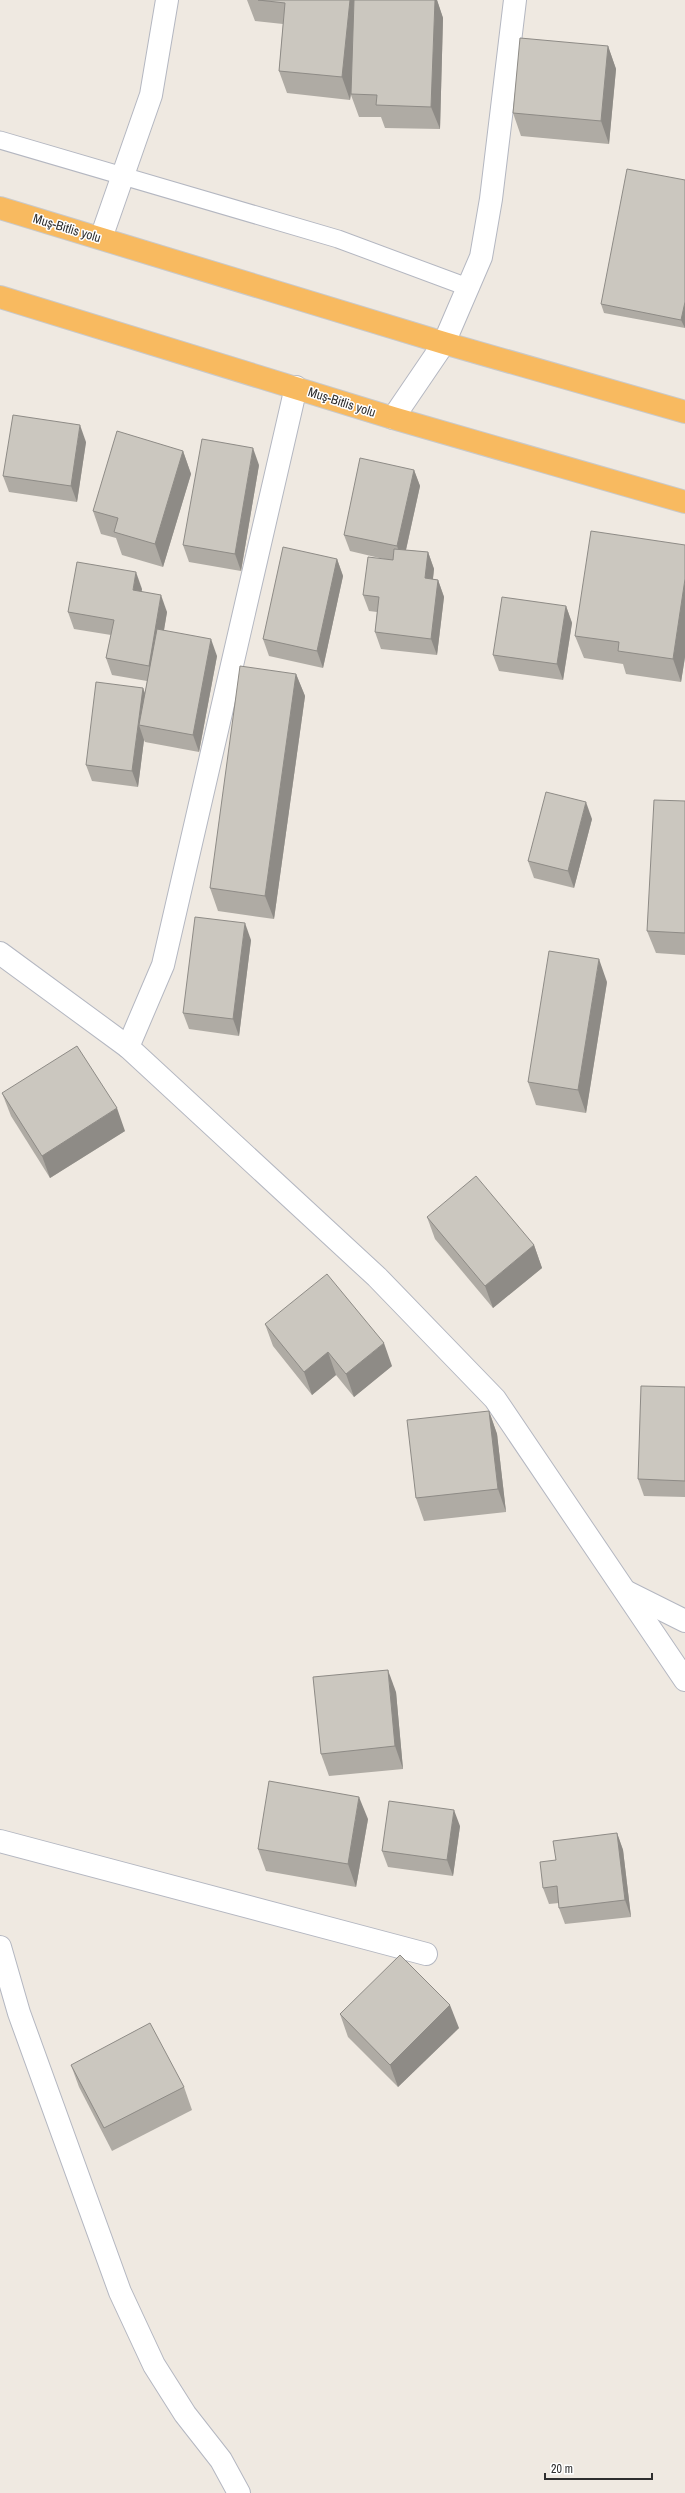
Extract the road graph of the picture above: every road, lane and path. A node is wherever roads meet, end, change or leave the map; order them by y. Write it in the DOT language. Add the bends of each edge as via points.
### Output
graph roads {
  1 [pos="167,0"];
  2 [pos="515,0"];
  3 [pos="0,140"];
  4 [pos="122,175"];
  5 [pos="0,208"];
  6 [pos="101,238"];
  7 [pos="470,288"];
  8 [pos="0,298"];
  9 [pos="444,343"];
  10 [pos="296,387"];
  11 [pos="685,412"];
  12 [pos="393,418"];
  13 [pos="685,502"];
  14 [pos="0,953"];
  15 [pos="128,1047"];
  16 [pos="625,1591"];
  17 [pos="685,1621"];
  18 [pos="685,1680"];
  19 [pos="0,1841"];
  20 [pos="0,1947"];
  21 [pos="426,1954"];
  22 [pos="10,2015"];
  23 [pos="239,2493"];
  1 -- 4 [label="street" via="151,95"];
  2 -- 7 [label="street" via="491,199 481,257"];
  3 -- 4 [label="lane"];
  4 -- 6 [label="street"];
  4 -- 7 [label="lane" via="338,239"];
  5 -- 6 [label="highway, Muş-Bitlis yolu"];
  6 -- 9 [label="highway, Muş-Bitlis yolu"];
  7 -- 9 [label="street"];
  8 -- 10 [label="highway, Muş-Bitlis yolu"];
  9 -- 11 [label="highway, Muş-Bitlis yolu"];
  9 -- 12 [label="street"];
  10 -- 12 [label="highway, Muş-Bitlis yolu"];
  10 -- 15 [label="street" via="163,965"];
  12 -- 13 [label="highway, Muş-Bitlis yolu"];
  14 -- 15 [label="street"];
  15 -- 16 [label="street" via="378,1277 495,1399"];
  16 -- 17 [label="street"];
  16 -- 18 [label="street"];
  19 -- 21 [label="street"];
  20 -- 22 [label="street"];
  22 -- 23 [label="street" via="136,2329 181,2408 221,2460"];
}
